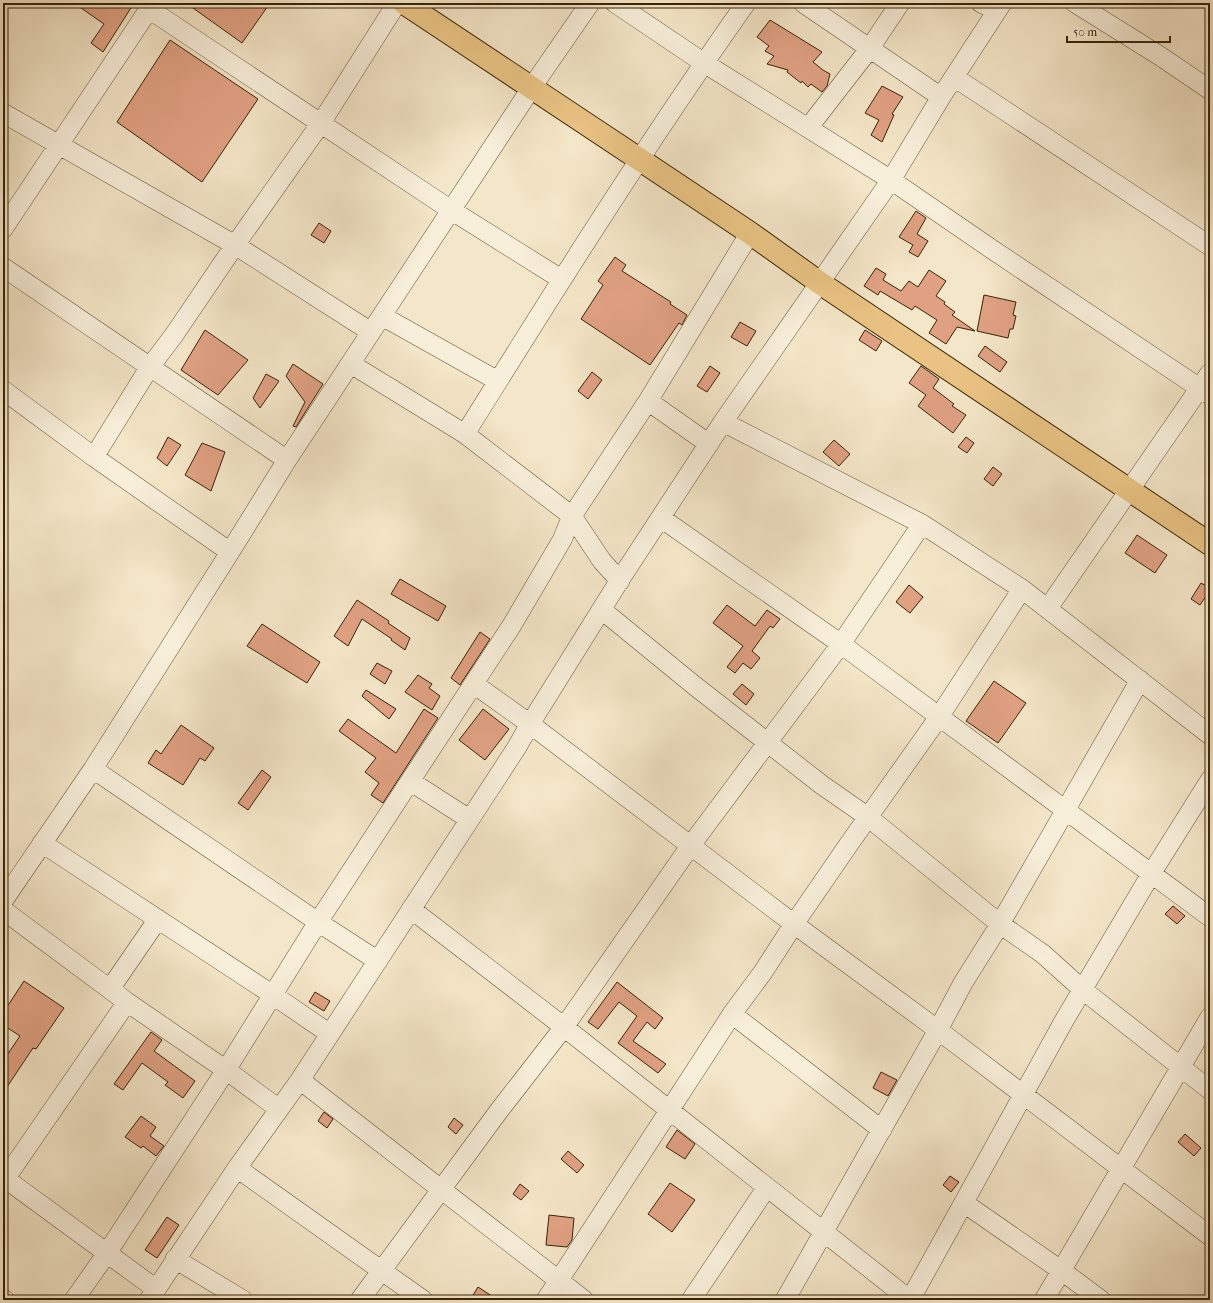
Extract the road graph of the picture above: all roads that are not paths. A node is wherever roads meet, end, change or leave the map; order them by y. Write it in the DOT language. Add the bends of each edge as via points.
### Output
graph roads {
  1 [pos="397,3"];
  2 [pos="404,3"];
  3 [pos="590,3"];
  4 [pos="615,3"];
  5 [pos="746,3"];
  6 [pos="803,3"];
  7 [pos="900,3"];
  8 [pos="1075,3"];
  9 [pos="151,6"];
  10 [pos="994,6"];
  11 [pos="870,48"];
  12 [pos="704,63"];
  13 [pos="954,77"];
  14 [pos="532,87"];
  15 [pos="1210,90"];
  16 [pos="941,97"];
  17 [pos="3,113"];
  18 [pos="321,123"];
  19 [pos="808,128"];
  20 [pos="59,145"];
  21 [pos="639,159"];
  22 [pos="891,180"];
  23 [pos="451,210"];
  24 [pos="3,229"];
  25 [pos="750,233"];
  26 [pos="235,245"];
  27 [pos="1210,246"];
  28 [pos="3,268"];
  29 [pos="561,279"];
  30 [pos="820,283"];
  31 [pos="382,316"];
  32 [pos="371,332"];
  33 [pos="351,364"];
  34 [pos="149,368"];
  35 [pos="498,381"];
  36 [pos="1207,385"];
  37 [pos="3,390"];
  38 [pos="648,401"];
  39 [pos="723,422"];
  40 [pos="465,434"];
  41 [pos="709,444"];
  42 [pos="94,457"];
  43 [pos="287,460"];
  44 [pos="1129,490"];
  45 [pos="572,516"];
  46 [pos="661,518"];
  47 [pos="922,524"];
  48 [pos="1210,544"];
  49 [pos="230,552"];
  50 [pos="620,581"];
  51 [pos="1022,590"];
  52 [pos="1048,608"];
  53 [pos="602,610"];
  54 [pos="841,644"];
  55 [pos="1140,680"];
  56 [pos="474,684"];
  57 [pos="939,717"];
  58 [pos="530,724"];
  59 [pos="1208,729"];
  60 [pos="768,742"];
  61 [pos="93,769"];
  62 [pos="1210,780"];
  63 [pos="410,781"];
  64 [pos="1066,810"];
  65 [pos="868,817"];
  66 [pos="469,819"];
  67 [pos="42,843"];
  68 [pos="691,846"];
  69 [pos="1151,874"];
  70 [pos="3,901"];
  71 [pos="411,909"];
  72 [pos="3,910"];
  73 [pos="1210,917"];
  74 [pos="158,919"];
  75 [pos="318,922"];
  76 [pos="794,924"];
  77 [pos="1000,924"];
  78 [pos="378,961"];
  79 [pos="110,989"];
  80 [pos="1083,990"];
  81 [pos="273,995"];
  82 [pos="128,1002"];
  83 [pos="732,1014"];
  84 [pos="1210,1017"];
  85 [pos="564,1027"];
  86 [pos="938,1030"];
  87 [pos="330,1034"];
  88 [pos="1180,1068"];
  89 [pos="226,1070"];
  90 [pos="300,1080"];
  91 [pos="1210,1090"];
  92 [pos="1024,1096"];
  93 [pos="279,1109"];
  94 [pos="670,1111"];
  95 [pos="882,1130"];
  96 [pos="237,1168"];
  97 [pos="1121,1169"];
  98 [pos="4,1178"];
  99 [pos="767,1187"];
  100 [pos="442,1188"];
  101 [pos="964,1202"];
  102 [pos="824,1233"];
  103 [pos="1210,1236"];
  104 [pos="106,1253"];
  105 [pos="175,1259"];
  106 [pos="382,1270"];
  107 [pos="1062,1271"];
  108 [pos="558,1280"];
  109 [pos="152,1295"];
  110 [pos="74,1300"];
  111 [pos="243,1300"];
  112 [pos="360,1300"];
  113 [pos="423,1300"];
  114 [pos="546,1300"];
  115 [pos="584,1300"];
  116 [pos="691,1300"];
  117 [pos="785,1300"];
  118 [pos="910,1300"];
  119 [pos="1044,1300"];
  120 [pos="1101,1300"];
  1 -- 18 [label="street"];
  2 -- 14 [label="highway"];
  3 -- 14 [label="street"];
  4 -- 12 [label="street"];
  5 -- 12 [label="street"];
  6 -- 11 [label="street"];
  7 -- 11 [label="street"];
  8 -- 15 [label="street"];
  9 -- 18 [label="street"];
  9 -- 20 [label="street"];
  10 -- 13 [label="street"];
  11 -- 16 [label="street"];
  11 -- 19 [label="street"];
  12 -- 19 [label="street"];
  12 -- 21 [label="street"];
  13 -- 16 [label="street"];
  13 -- 27 [label="street"];
  14 -- 21 [label="highway"];
  14 -- 23 [label="street"];
  16 -- 22 [label="street"];
  17 -- 20 [label="street"];
  18 -- 23 [label="street"];
  18 -- 26 [label="street"];
  19 -- 22 [label="street"];
  20 -- 24 [label="street"];
  20 -- 26 [label="street"];
  21 -- 25 [label="highway"];
  21 -- 29 [label="street"];
  22 -- 30 [label="street"];
  22 -- 36 [label="street" via="993,250"];
  23 -- 29 [label="street"];
  23 -- 31 [label="street"];
  25 -- 30 [label="highway"];
  25 -- 38 [label="street"];
  26 -- 32 [label="street"];
  26 -- 34 [label="street"];
  28 -- 34 [label="street"];
  29 -- 35 [label="street"];
  30 -- 39 [label="street"];
  30 -- 44 [label="highway"];
  31 -- 32 [label="street"];
  31 -- 35 [label="street"];
  32 -- 33 [label="street"];
  33 -- 40 [label="street"];
  33 -- 43 [label="street"];
  34 -- 42 [label="street"];
  34 -- 43 [label="street"];
  35 -- 40 [label="street"];
  36 -- 44 [label="street"];
  37 -- 42 [label="street"];
  38 -- 41 [label="street"];
  38 -- 45 [label="street"];
  39 -- 41 [label="street"];
  39 -- 47 [label="street"];
  40 -- 45 [label="street"];
  41 -- 46 [label="street"];
  42 -- 49 [label="street"];
  43 -- 49 [label="street"];
  44 -- 48 [label="highway"];
  44 -- 52 [label="street"];
  45 -- 50 [label="street" via="602,561"];
  45 -- 56 [label="street" via="562,540"];
  46 -- 50 [label="street"];
  46 -- 54 [label="street"];
  47 -- 51 [label="street"];
  47 -- 54 [label="street"];
  49 -- 61 [label="street"];
  50 -- 53 [label="street"];
  51 -- 52 [label="street"];
  51 -- 57 [label="street"];
  52 -- 55 [label="street"];
  53 -- 58 [label="street"];
  53 -- 60 [label="street"];
  54 -- 57 [label="street"];
  54 -- 60 [label="street"];
  55 -- 59 [label="street"];
  55 -- 64 [label="street"];
  56 -- 58 [label="street"];
  56 -- 63 [label="street"];
  57 -- 64 [label="street"];
  57 -- 65 [label="street"];
  58 -- 66 [label="street"];
  58 -- 68 [label="street"];
  60 -- 65 [label="street"];
  60 -- 68 [label="street"];
  61 -- 67 [label="street"];
  61 -- 75 [label="street"];
  62 -- 69 [label="street"];
  63 -- 66 [label="street"];
  63 -- 75 [label="street"];
  64 -- 69 [label="street"];
  64 -- 77 [label="street"];
  65 -- 76 [label="street"];
  65 -- 77 [label="street"];
  66 -- 71 [label="street"];
  67 -- 70 [label="street"];
  67 -- 74 [label="street"];
  68 -- 76 [label="street"];
  68 -- 85 [label="street"];
  69 -- 73 [label="street"];
  69 -- 80 [label="street"];
  71 -- 78 [label="street"];
  71 -- 85 [label="street"];
  72 -- 79 [label="street"];
  74 -- 79 [label="street"];
  74 -- 81 [label="street"];
  75 -- 78 [label="street"];
  75 -- 81 [label="street"];
  76 -- 83 [label="street"];
  76 -- 86 [label="street"];
  77 -- 80 [label="street" via="1043,954"];
  77 -- 86 [label="street" via="963,983"];
  78 -- 87 [label="street"];
  79 -- 82 [label="street"];
  80 -- 88 [label="street"];
  80 -- 92 [label="street"];
  81 -- 87 [label="street"];
  81 -- 89 [label="street"];
  82 -- 89 [label="street"];
  82 -- 98 [label="street"];
  83 -- 94 [label="street"];
  83 -- 95 [label="street"];
  84 -- 88 [label="street"];
  85 -- 94 [label="street"];
  85 -- 100 [label="street"];
  86 -- 92 [label="street"];
  86 -- 95 [label="street"];
  87 -- 90 [label="street"];
  88 -- 91 [label="street"];
  88 -- 97 [label="street"];
  89 -- 93 [label="street"];
  89 -- 104 [label="street"];
  90 -- 93 [label="street"];
  90 -- 100 [label="street"];
  92 -- 97 [label="street"];
  92 -- 101 [label="street"];
  93 -- 96 [label="street"];
  94 -- 99 [label="street"];
  94 -- 108 [label="street"];
  95 -- 102 [label="street"];
  96 -- 105 [label="street"];
  96 -- 106 [label="street"];
  97 -- 103 [label="street"];
  97 -- 107 [label="street"];
  98 -- 104 [label="street"];
  99 -- 102 [label="street"];
  99 -- 116 [label="street"];
  100 -- 106 [label="street"];
  100 -- 108 [label="street"];
  101 -- 107 [label="street"];
  101 -- 118 [label="street"];
  102 -- 117 [label="street"];
  102 -- 118 [label="street"];
  104 -- 109 [label="street"];
  104 -- 110 [label="street"];
  105 -- 109 [label="street"];
  105 -- 111 [label="street"];
  106 -- 112 [label="street"];
  106 -- 113 [label="street"];
  107 -- 119 [label="street"];
  107 -- 120 [label="street"];
  108 -- 114 [label="street"];
  108 -- 115 [label="street"];
}
